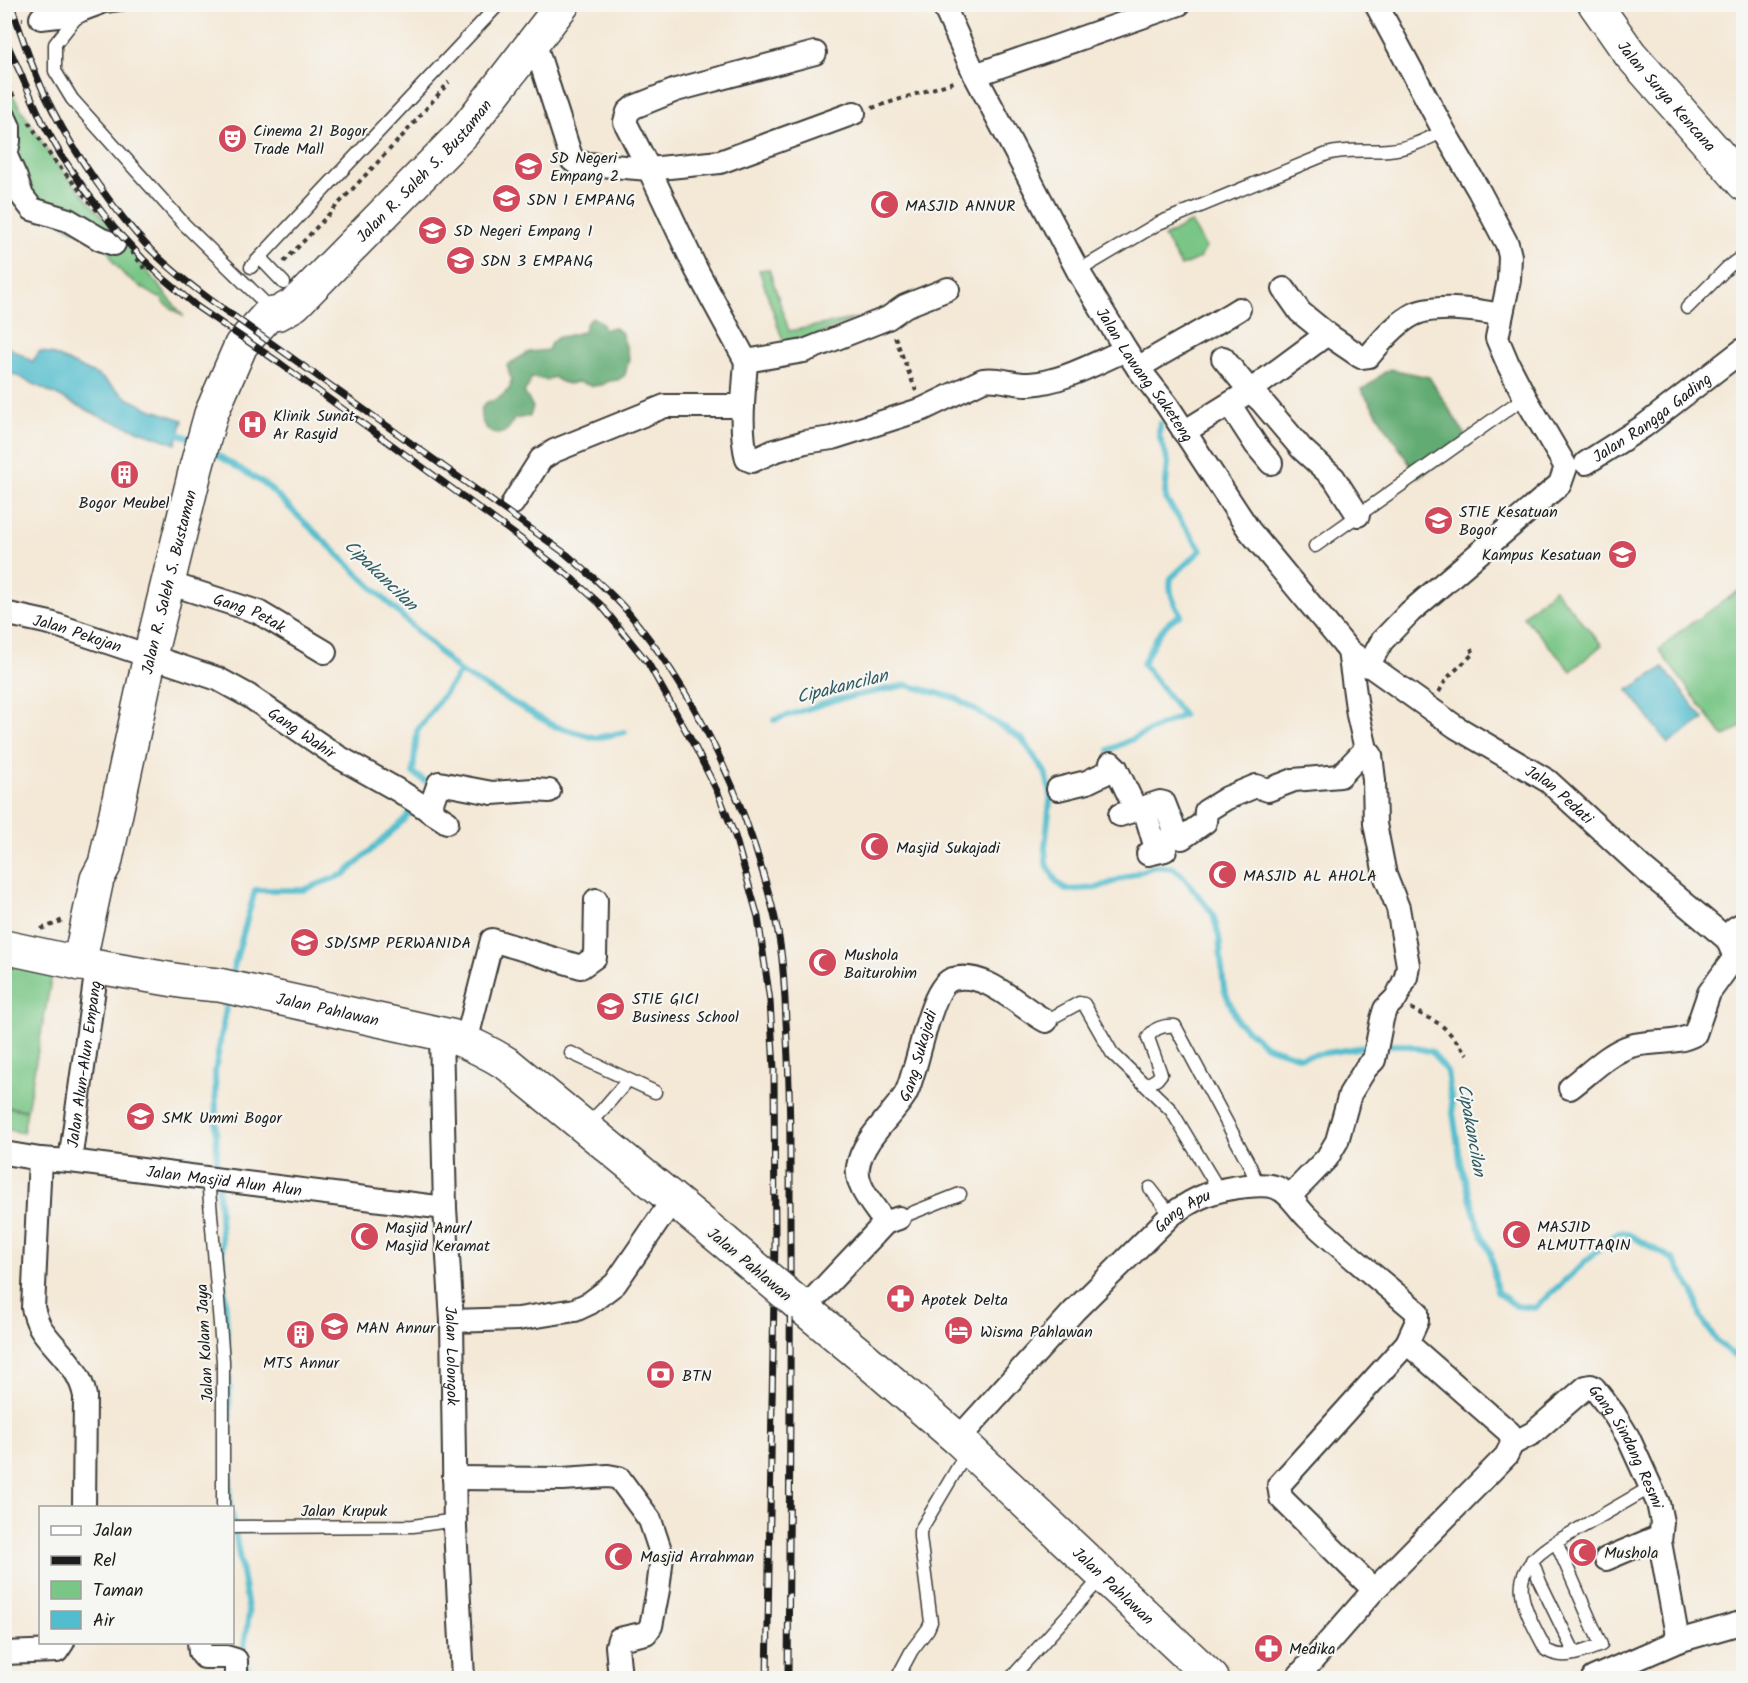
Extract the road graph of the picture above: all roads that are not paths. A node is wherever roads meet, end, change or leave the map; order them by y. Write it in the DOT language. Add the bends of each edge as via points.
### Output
graph roads {
  1 [pos="97,4"];
  2 [pos="123,4"];
  3 [pos="499,4"];
  4 [pos="539,4"];
  5 [pos="563,4"];
  6 [pos="943,4"];
  7 [pos="1179,4"];
  8 [pos="1376,4"];
  9 [pos="1595,4"];
  10 [pos="41,18"];
  11 [pos="534,41"];
  12 [pos="815,53"];
  13 [pos="975,75"];
  14 [pos="16,111"];
  15 [pos="854,113"];
  16 [pos="1444,131"];
  17 [pos="5,156"];
  18 [pos="649,169"];
  19 [pos="1743,184"];
  20 [pos="122,247"];
  21 [pos="1743,255"];
  22 [pos="1078,271"];
  23 [pos="948,289"];
  24 [pos="1284,289"];
  25 [pos="271,303"];
  26 [pos="1687,308"];
  27 [pos="1239,309"];
  28 [pos="1501,315"];
  29 [pos="1327,334"];
  30 [pos="1743,349"];
  31 [pos="1222,358"];
  32 [pos="1132,359"];
  33 [pos="746,361"];
  34 [pos="1250,391"];
  35 [pos="1525,397"];
  36 [pos="1230,405"];
  37 [pos="743,406"];
  38 [pos="1184,432"];
  39 [pos="1271,463"];
  40 [pos="1576,465"];
  41 [pos="513,503"];
  42 [pos="1358,515"];
  43 [pos="1315,546"];
  44 [pos="168,583"];
  45 [pos="4,613"];
  46 [pos="1348,651"];
  47 [pos="325,652"];
  48 [pos="150,656"];
  49 [pos="1368,666"];
  50 [pos="1366,749"];
  51 [pos="1058,789"];
  52 [pos="549,791"];
  53 [pos="1133,811"];
  54 [pos="1148,854"];
  55 [pos="596,900"];
  56 [pos="1743,923"];
  57 [pos="18,932"];
  58 [pos="4,947"];
  59 [pos="1735,954"];
  60 [pos="89,961"];
  61 [pos="1046,1021"];
  62 [pos="453,1038"];
  63 [pos="571,1053"];
  64 [pos="628,1080"];
  65 [pos="1146,1085"];
  66 [pos="1570,1088"];
  67 [pos="655,1092"];
  68 [pos="585,1128"];
  69 [pos="4,1153"];
  70 [pos="40,1160"];
  71 [pos="70,1161"];
  72 [pos="215,1179"];
  73 [pos="1258,1185"];
  74 [pos="1150,1188"];
  75 [pos="1219,1190"];
  76 [pos="960,1194"];
  77 [pos="1290,1196"];
  78 [pos="672,1201"];
  79 [pos="445,1208"];
  80 [pos="1171,1215"];
  81 [pos="892,1221"];
  82 [pos="800,1306"];
  83 [pos="452,1321"];
  84 [pos="1407,1343"];
  85 [pos="1512,1444"];
  86 [pos="964,1446"];
  87 [pos="454,1478"];
  88 [pos="1652,1487"];
  89 [pos="84,1506"];
  90 [pos="224,1506"];
  91 [pos="456,1520"];
  92 [pos="238,1527"];
  93 [pos="1660,1536"];
  94 [pos="1556,1542"];
  95 [pos="1606,1559"];
  96 [pos="1532,1560"];
  97 [pos="1104,1576"];
  98 [pos="1374,1590"];
  99 [pos="1743,1622"];
  100 [pos="1678,1641"];
  101 [pos="62,1644"];
  102 [pos="200,1644"];
  103 [pos="4,1653"];
  104 [pos="1575,1654"];
  105 [pos="236,1678"];
  106 [pos="463,1678"];
  107 [pos="620,1678"];
  108 [pos="897,1678"];
  109 [pos="1011,1678"];
  110 [pos="1212,1678"];
  111 [pos="1297,1678"];
  112 [pos="1593,1678"];
  1 -- 10 [label="street" via="67,15"];
  2 -- 25 [label="lane" via="95,8 75,19 55,44 55,71 72,99 178,217"];
  3 -- 25 [label="lane" via="255,262"];
  4 -- 25 [label="main road, Jalan R. Saleh S. Bustaman" via="447,122"];
  5 -- 11 [label="main road, Jalan R. Saleh S. Bustaman"];
  6 -- 13 [label="street, Jalan Lawang Saketeng"];
  7 -- 13 [label="street"];
  8 -- 16 [label="street"];
  9 -- 19 [label="main road, Jalan Surya Kencana" via="1630,54"];
  11 -- 18 [label="street" via="572,160"];
  11 -- 25 [label="main road, Jalan R. Saleh S. Bustaman" via="463,133 295,304"];
  12 -- 18 [label="street" via="676,90 634,107 625,122"];
  13 -- 22 [label="street, Jalan Lawang Saketeng"];
  14 -- 17 [label="street" via="9,127"];
  15 -- 18 [label="street" via="720,162"];
  16 -- 22 [label="lane" via="1400,149 1341,150 1317,157 1159,223"];
  16 -- 28 [label="street" via="1507,244 1509,280"];
  17 -- 20 [label="street" via="32,210 68,220"];
  18 -- 33 [label="street" via="696,269"];
  21 -- 26 [label="lane"];
  22 -- 32 [label="street, Jalan Lawang Saketeng"];
  23 -- 33 [label="street" via="804,351"];
  24 -- 29 [label="street" via="1300,312"];
  25 -- 44 [label="main road, Jalan R. Saleh S. Bustaman" via="237,341 211,414"];
  27 -- 32 [label="street" via="1172,346"];
  28 -- 29 [label="street" via="1475,310 1428,310 1398,324 1369,356 1361,357"];
  28 -- 35 [label="street" via="1497,338"];
  29 -- 34 [label="street"];
  30 -- 40 [label="street, Jalan Rangga Gading" via="1644,426"];
  31 -- 34 [label="street"];
  32 -- 37 [label="street" via="1028,385 983,380 923,409 832,438 774,451 752,462 743,446"];
  32 -- 38 [label="street, Jalan Lawang Saketeng"];
  33 -- 37 [label="street"];
  34 -- 36 [label="street"];
  34 -- 42 [label="street" via="1334,478"];
  35 -- 40 [label="street"];
  35 -- 42 [label="lane"];
  36 -- 38 [label="street"];
  36 -- 39 [label="street"];
  37 -- 41 [label="street" via="665,406 564,446 541,459"];
  38 -- 46 [label="street, Jalan Lawang Saketeng" via="1250,530"];
  40 -- 49 [label="street, Jalan Rangga Gading" via="1560,484 1410,612 1382,641"];
  42 -- 43 [label="lane"];
  44 -- 47 [label="street, Gang Petak" via="258,612"];
  44 -- 48 [label="main road, Jalan R. Saleh S. Bustaman"];
  45 -- 48 [label="street, Jalan Pekojan" via="50,623"];
  46 -- 49 [label="street, Jalan Pedati"];
  46 -- 50 [label="street"];
  48 -- 52 [label="street, Gang Wahir" via="218,679 249,696 337,756 434,814 439,783 492,793"];
  48 -- 60 [label="main road, Jalan R. Saleh S. Bustaman" via="105,864 108,880"];
  49 -- 59 [label="street, Jalan Pedati" via="1456,727 1548,781"];
  50 -- 53 [label="street" via="1340,776 1294,780 1268,790 1257,786 1227,798 1206,811 1204,822 1182,838 1177,836 1164,803"];
  50 -- 77 [label="street" via="1371,755 1375,824 1385,875 1398,908 1408,966 1396,998 1385,1009 1374,1060 1350,1094 1337,1141 1327,1158"];
  51 -- 53 [label="street" via="1087,782 1114,766"];
  53 -- 54 [label="street" via="1154,842 1166,842 1165,850"];
  55 -- 62 [label="street, Jalan Lolongok" via="595,957 581,967 492,939"];
  56 -- 59 [label="street" via="1735,928"];
  57 -- 60 [label="main road"];
  58 -- 60 [label="main road"];
  59 -- 66 [label="street" via="1710,993 1695,1034 1680,1040 1631,1046 1608,1058"];
  60 -- 62 [label="main road, Jalan Pahlawan" via="222,986"];
  60 -- 71 [label="street, Jalan Alun-Alun Empang"];
  61 -- 65 [label="lane" via="1078,1003 1084,1004 1112,1053"];
  61 -- 81 [label="street, Gang Sukajadi" via="996,987 969,978 947,981 931,1009 905,1094 861,1155 861,1187"];
  62 -- 68 [label="main road, Jalan Pahlawan" via="508,1065"];
  62 -- 79 [label="street, Jalan Lolongok"];
  63 -- 64 [label="lane"];
  64 -- 67 [label="lane"];
  64 -- 68 [label="lane"];
  65 -- 73 [label="lane" via="1161,1074 1148,1038 1160,1027 1175,1026"];
  65 -- 75 [label="lane" via="1171,1110"];
  68 -- 78 [label="main road, Jalan Pahlawan"];
  69 -- 70 [label="street, Jalan Masjid Alun Alun"];
  70 -- 71 [label="street, Jalan Masjid Alun Alun"];
  70 -- 89 [label="street" via="33,1308 41,1329 82,1383"];
  71 -- 72 [label="street, Jalan Masjid Alun Alun"];
  72 -- 79 [label="street, Jalan Masjid Alun Alun"];
  72 -- 90 [label="lane, Jalan Kolam Jaya"];
  73 -- 75 [label="street, Gang Apu"];
  73 -- 77 [label="street, Gang Apu" via="1274,1187"];
  74 -- 80 [label="lane"];
  75 -- 80 [label="street, Gang Apu" via="1202,1195"];
  76 -- 81 [label="lane"];
  77 -- 84 [label="street" via="1306,1217 1417,1312"];
  78 -- 82 [label="main road, Jalan Pahlawan, bridge"];
  78 -- 83 [label="street" via="615,1284 590,1303 575,1310 518,1319"];
  79 -- 83 [label="street, Jalan Lolongok"];
  80 -- 86 [label="street, Gang Apu" via="1074,1311"];
  81 -- 82 [label="street"];
  82 -- 86 [label="main road, Jalan Pahlawan"];
  83 -- 87 [label="street, Jalan Lolongok"];
  84 -- 85 [label="street" via="1510,1433"];
  84 -- 98 [label="street" via="1279,1485 1281,1498"];
  85 -- 88 [label="street, Gang Sindang Resmi" via="1533,1433 1591,1386 1628,1437"];
  85 -- 98 [label="street" via="1506,1456"];
  86 -- 97 [label="main road, Jalan Pahlawan"];
  86 -- 108 [label="lane" via="961,1462 920,1531 931,1622"];
  87 -- 91 [label="street, Jalan Lolongok"];
  87 -- 107 [label="street" via="619,1478 650,1520 662,1556 651,1626 646,1633 619,1639 616,1646"];
  88 -- 93 [label="street, Gang Sindang Resmi" via="1662,1522"];
  88 -- 94 [label="lane"];
  91 -- 92 [label="lane, Jalan Krupuk" via="413,1526"];
  91 -- 106 [label="street, Jalan Lolongok"];
  93 -- 95 [label="street, Gang Sindang Resmi"];
  93 -- 100 [label="street, Gang Sindang Resmi"];
  94 -- 96 [label="lane"];
  94 -- 104 [label="lane" via="1601,1645"];
  96 -- 104 [label="lane"];
  96 -- 104 [label="lane" via="1521,1582 1532,1622 1546,1650 1561,1656"];
  97 -- 109 [label="lane"];
  97 -- 110 [label="main road, Jalan Pahlawan"];
  98 -- 111 [label="street"];
  99 -- 100 [label="street"];
  100 -- 112 [label="street"];
  101 -- 103 [label="street" via="57,1651"];
  102 -- 105 [label="street" via="204,1657 236,1660"];
}
